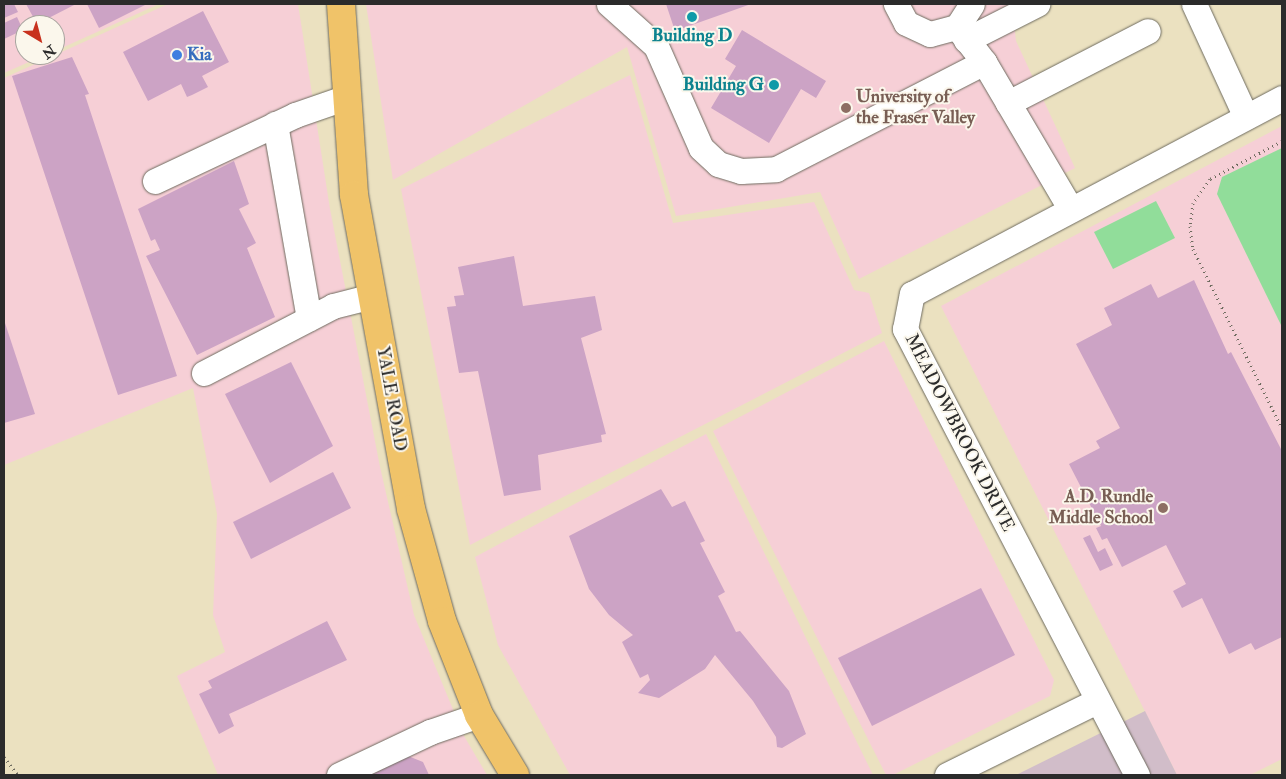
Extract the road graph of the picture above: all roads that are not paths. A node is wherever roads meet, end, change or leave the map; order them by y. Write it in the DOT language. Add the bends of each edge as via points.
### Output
graph roads {
  1 [pos="341,4"];
  2 [pos="610,4"];
  3 [pos="896,4"];
  4 [pos="972,4"];
  5 [pos="1037,4"];
  6 [pos="1194,4"];
  7 [pos="1148,31"];
  8 [pos="961,33"];
  9 [pos="984,62"];
  10 [pos="347,97"];
  11 [pos="1282,98"];
  12 [pos="1008,102"];
  13 [pos="1246,117"];
  14 [pos="275,124"];
  15 [pos="155,180"];
  16 [pos="1070,208"];
  17 [pos="372,296"];
  18 [pos="309,318"];
  19 [pos="204,373"];
  20 [pos="1097,701"];
  21 [pos="479,715"];
  22 [pos="339,775"];
  23 [pos="514,775"];
  24 [pos="947,775"];
  25 [pos="1137,775"];
  1 -- 10 [label="main road, YALE ROAD"];
  2 -- 9 [label="street" via="656,46 701,148 718,164 741,170 776,169"];
  3 -- 8 [label="street" via="906,23 917,30 930,34"];
  4 -- 8 [label="street"];
  5 -- 8 [label="street"];
  6 -- 13 [label="street"];
  7 -- 12 [label="street"];
  8 -- 9 [label="street"];
  9 -- 12 [label="street"];
  10 -- 14 [label="street"];
  10 -- 17 [label="main road, YALE ROAD" via="354,195"];
  11 -- 13 [label="street, MEADOWBROOK DRIVE"];
  12 -- 16 [label="street"];
  13 -- 16 [label="street, MEADOWBROOK DRIVE"];
  14 -- 15 [label="street"];
  14 -- 18 [label="street"];
  16 -- 20 [label="street, MEADOWBROOK DRIVE" via="912,294 905,329"];
  17 -- 18 [label="street" via="333,306"];
  17 -- 21 [label="main road, YALE ROAD" via="424,562 442,621"];
  18 -- 19 [label="street"];
  20 -- 24 [label="street"];
  20 -- 25 [label="street"];
  21 -- 22 [label="street" via="430,732"];
  21 -- 23 [label="main road, YALE ROAD"];
}
